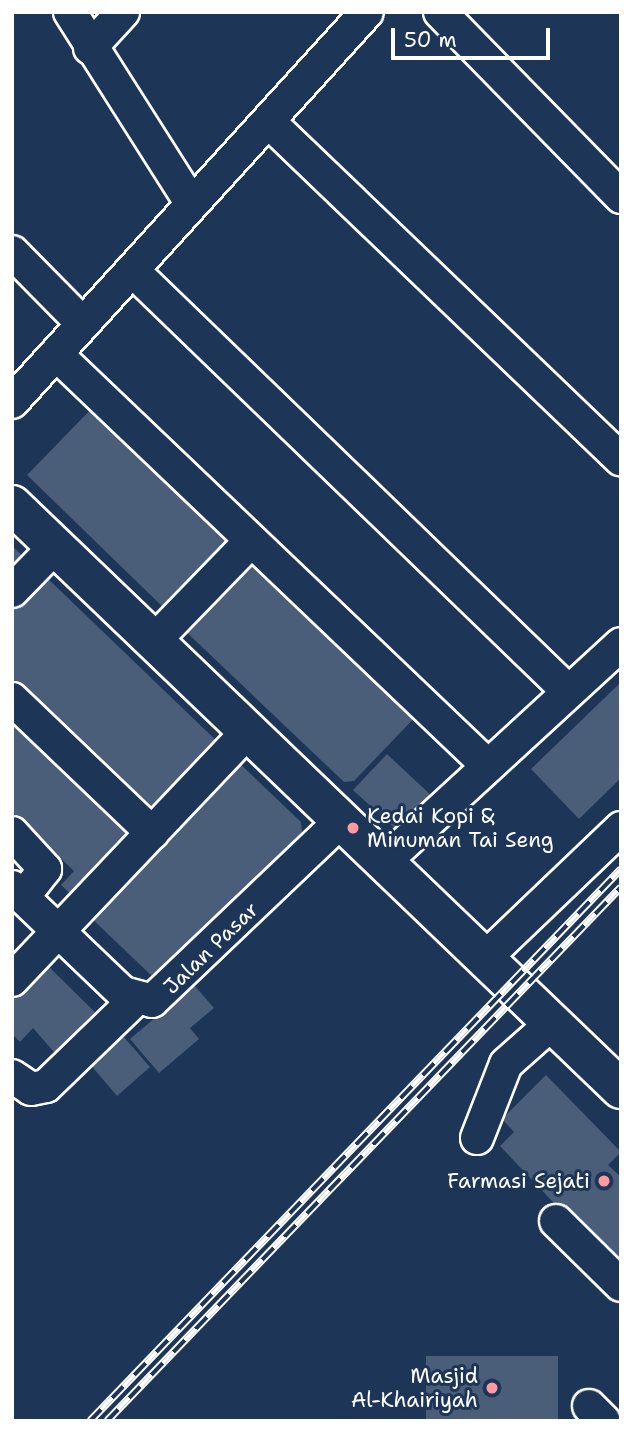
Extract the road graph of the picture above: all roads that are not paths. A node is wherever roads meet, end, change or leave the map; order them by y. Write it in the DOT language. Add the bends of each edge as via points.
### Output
graph roads {
  1 [pos="70,12"];
  2 [pos="123,12"];
  3 [pos="367,12"];
  4 [pos="440,12"];
  5 [pos="90,48"];
  6 [pos="268,121"];
  7 [pos="621,197"];
  8 [pos="192,204"];
  9 [pos="12,252"];
  10 [pos="132,270"];
  11 [pos="83,324"];
  12 [pos="56,354"];
  13 [pos="12,402"];
  14 [pos="621,460"];
  15 [pos="12,505"];
  16 [pos="251,541"];
  17 [pos="55,547"];
  18 [pos="12,591"];
  19 [pos="153,642"];
  20 [pos="621,644"];
  21 [pos="569,692"];
  22 [pos="12,699"];
  23 [pos="247,732"];
  24 [pos="488,766"];
  25 [pos="340,822"];
  26 [pos="621,828"];
  27 [pos="152,832"];
  28 [pos="12,833"];
  29 [pos="383,863"];
  30 [pos="17,892"];
  31 [pos="58,932"];
  32 [pos="483,960"];
  33 [pos="12,980"];
  34 [pos="135,1000"];
  35 [pos="551,1024"];
  36 [pos="12,1076"];
  37 [pos="621,1089"];
  38 [pos="477,1138"];
  39 [pos="556,1221"];
  40 [pos="621,1285"];
  1 -- 5 [label="street"];
  2 -- 5 [label="street"];
  3 -- 6 [label="street"];
  4 -- 7 [label="street"];
  5 -- 8 [label="street"];
  6 -- 8 [label="street"];
  6 -- 14 [label="street"];
  8 -- 10 [label="street"];
  9 -- 11 [label="street"];
  10 -- 11 [label="street"];
  10 -- 21 [label="street"];
  11 -- 12 [label="street"];
  12 -- 13 [label="street"];
  12 -- 16 [label="street"];
  15 -- 17 [label="main road"];
  16 -- 19 [label="street"];
  16 -- 24 [label="street"];
  17 -- 18 [label="street"];
  17 -- 19 [label="main road"];
  19 -- 23 [label="main road"];
  20 -- 21 [label="street"];
  21 -- 24 [label="street"];
  22 -- 27 [label="street"];
  23 -- 25 [label="main road"];
  23 -- 27 [label="street"];
  24 -- 29 [label="street"];
  25 -- 29 [label="main road"];
  25 -- 34 [label="street, Jalan Pasar" via="169,991 152,1001"];
  26 -- 32 [label="street"];
  27 -- 31 [label="street"];
  28 -- 30 [label="street" via="45,869"];
  29 -- 32 [label="main road"];
  30 -- 31 [label="street, Jalan Pasar"];
  31 -- 33 [label="street"];
  31 -- 34 [label="street, Jalan Pasar"];
  32 -- 35 [label="main road"];
  34 -- 36 [label="street" via="46,1086 31,1089"];
  35 -- 37 [label="main road"];
  35 -- 38 [label="street" via="506,1063"];
  39 -- 40 [label="street"];
}
